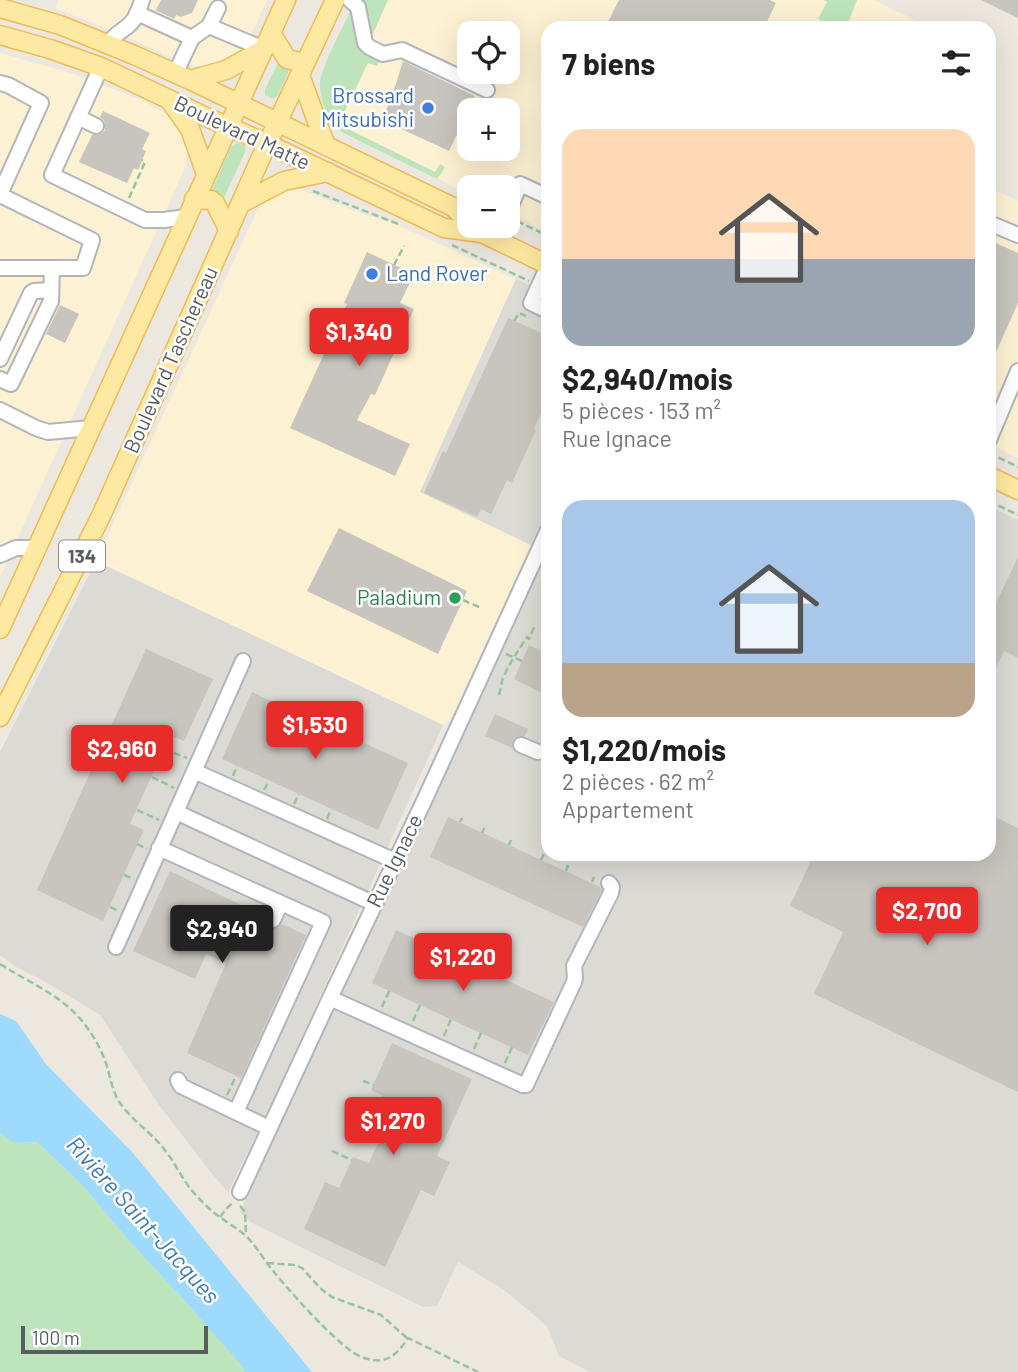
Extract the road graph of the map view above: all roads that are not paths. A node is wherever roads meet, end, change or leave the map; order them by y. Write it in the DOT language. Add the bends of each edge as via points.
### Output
graph roads {
  1 [pos="286,0"];
  2 [pos="335,0"];
  3 [pos="349,0"];
  4 [pos="139,7"];
  5 [pos="0,8"];
  6 [pos="218,8"];
  7 [pos="209,26"];
  8 [pos="0,35"];
  9 [pos="192,38"];
  10 [pos="268,41"];
  11 [pos="109,44"];
  12 [pos="101,67"];
  13 [pos="303,69"];
  14 [pos="183,77"];
  15 [pos="0,83"];
  16 [pos="487,90"];
  17 [pos="169,99"];
  18 [pos="238,105"];
  19 [pos="78,117"];
  20 [pos="277,124"];
  21 [pos="96,125"];
  22 [pos="228,126"];
  23 [pos="268,144"];
  24 [pos="326,146"];
  25 [pos="328,172"];
  26 [pos="206,174"];
  27 [pos="520,184"];
  28 [pos="541,194"];
  29 [pos="0,195"];
  30 [pos="194,199"];
  31 [pos="242,203"];
  32 [pos="457,210"];
  33 [pos="186,217"];
  34 [pos="996,226"];
  35 [pos="457,228"];
  36 [pos="229,231"];
  37 [pos="1018,235"];
  38 [pos="500,238"];
  39 [pos="541,262"];
  40 [pos="0,268"];
  41 [pos="52,268"];
  42 [pos="541,281"];
  43 [pos="51,290"];
  44 [pos="541,308"];
  45 [pos="0,359"];
  46 [pos="1018,371"];
  47 [pos="0,379"];
  48 [pos="0,410"];
  49 [pos="996,423"];
  50 [pos="90,428"];
  51 [pos="996,479"];
  52 [pos="1018,490"];
  53 [pos="541,545"];
  54 [pos="36,548"];
  55 [pos="0,555"];
  56 [pos="0,629"];
  57 [pos="243,661"];
  58 [pos="0,717"];
  59 [pos="521,745"];
  60 [pos="538,752"];
  61 [pos="196,767"];
  62 [pos="173,819"];
  63 [pos="159,848"];
  64 [pos="395,862"];
  65 [pos="609,883"];
  66 [pos="281,903"];
  67 [pos="374,904"];
  68 [pos="273,920"];
  69 [pos="116,947"];
  70 [pos="330,998"];
  71 [pos="178,1080"];
  72 [pos="236,1112"];
  73 [pos="269,1128"];
  74 [pos="238,1197"];
  1 -- 10 [label="main road, Boulevard Taschereau / 134"];
  2 -- 13 [label="main road, Boulevard Taschereau / 134"];
  3 -- 16 [label="street" via="358,8 369,47 383,54 402,51"];
  4 -- 9 [label="street"];
  4 -- 11 [label="street" via="132,22"];
  5 -- 11 [label="main road, Boulevard Matte"];
  6 -- 7 [label="street"];
  7 -- 9 [label="street"];
  7 -- 10 [label="street"];
  8 -- 12 [label="main road, Boulevard Matte"];
  9 -- 14 [label="street"];
  10 -- 13 [label="main road"];
  10 -- 14 [label="main road" via="226,70"];
  10 -- 18 [label="main road, Boulevard Taschereau / 134"];
  11 -- 14 [label="main road, Boulevard Matte"];
  12 -- 17 [label="main road, Boulevard Matte"];
  12 -- 19 [label="street"];
  13 -- 20 [label="main road, Boulevard Taschereau / 134"];
  13 -- 24 [label="main road"];
  14 -- 18 [label="main road, Boulevard Matte"];
  15 -- 29 [label="street" via="41,103"];
  17 -- 22 [label="main road, Boulevard Matte"];
  17 -- 26 [label="main road" via="188,125"];
  18 -- 20 [label="main road, Boulevard Matte"];
  18 -- 22 [label="main road, Boulevard Taschereau / 134"];
  19 -- 21 [label="street"];
  19 -- 33 [label="street" via="52,176 145,220"];
  20 -- 23 [label="main road, Boulevard Taschereau / 134"];
  20 -- 24 [label="main road, Boulevard Matte"];
  22 -- 23 [label="main road, Boulevard Matte"];
  22 -- 26 [label="main road, Boulevard Taschereau / 134"];
  23 -- 25 [label="main road, Boulevard Matte"];
  23 -- 31 [label="main road, Boulevard Taschereau / 134"];
  24 -- 32 [label="main road, Boulevard Matte"];
  25 -- 31 [label="main road" via="284,181"];
  25 -- 35 [label="main road, Boulevard Matte" via="443,228"];
  26 -- 30 [label="main road, Boulevard Taschereau / 134"];
  27 -- 28 [label="street"];
  29 -- 41 [label="street" via="92,240 83,268"];
  30 -- 33 [label="main road, Boulevard Taschereau / 134"];
  30 -- 36 [label="main road" via="213,201"];
  31 -- 36 [label="main road, Boulevard Taschereau / 134"];
  33 -- 50 [label="main road, Boulevard Taschereau / 134"];
  34 -- 37 [label="street"];
  36 -- 58 [label="main road, Boulevard Taschereau / 134" via="101,516"];
  38 -- 39 [label="main road, Boulevard Matte"];
  40 -- 41 [label="street"];
  41 -- 43 [label="street"];
  42 -- 44 [label="street" via="531,303"];
  43 -- 45 [label="street" via="31,293"];
  43 -- 47 [label="street" via="51,301 11,384"];
  46 -- 49 [label="street"];
  48 -- 50 [label="street" via="48,432"];
  50 -- 54 [label="main road, Boulevard Taschereau / 134"];
  51 -- 52 [label="main road"];
  53 -- 64 [label="street, Rue Ignace"];
  54 -- 55 [label="street" via="16,548"];
  54 -- 56 [label="main road, Boulevard Taschereau / 134"];
  57 -- 61 [label="street"];
  59 -- 60 [label="street"];
  61 -- 62 [label="street"];
  61 -- 64 [label="street"];
  62 -- 63 [label="street"];
  62 -- 67 [label="street"];
  63 -- 66 [label="street"];
  63 -- 69 [label="street"];
  64 -- 67 [label="street, Rue Ignace"];
  65 -- 70 [label="street" via="611,893 574,967 574,982 526,1085"];
  66 -- 68 [label="street"];
  66 -- 72 [label="street" via="323,922"];
  67 -- 70 [label="street, Rue Ignace"];
  70 -- 73 [label="street, Rue Ignace"];
  71 -- 72 [label="street" via="181,1086"];
  72 -- 73 [label="street"];
  73 -- 74 [label="street, Rue Ignace"];
}
